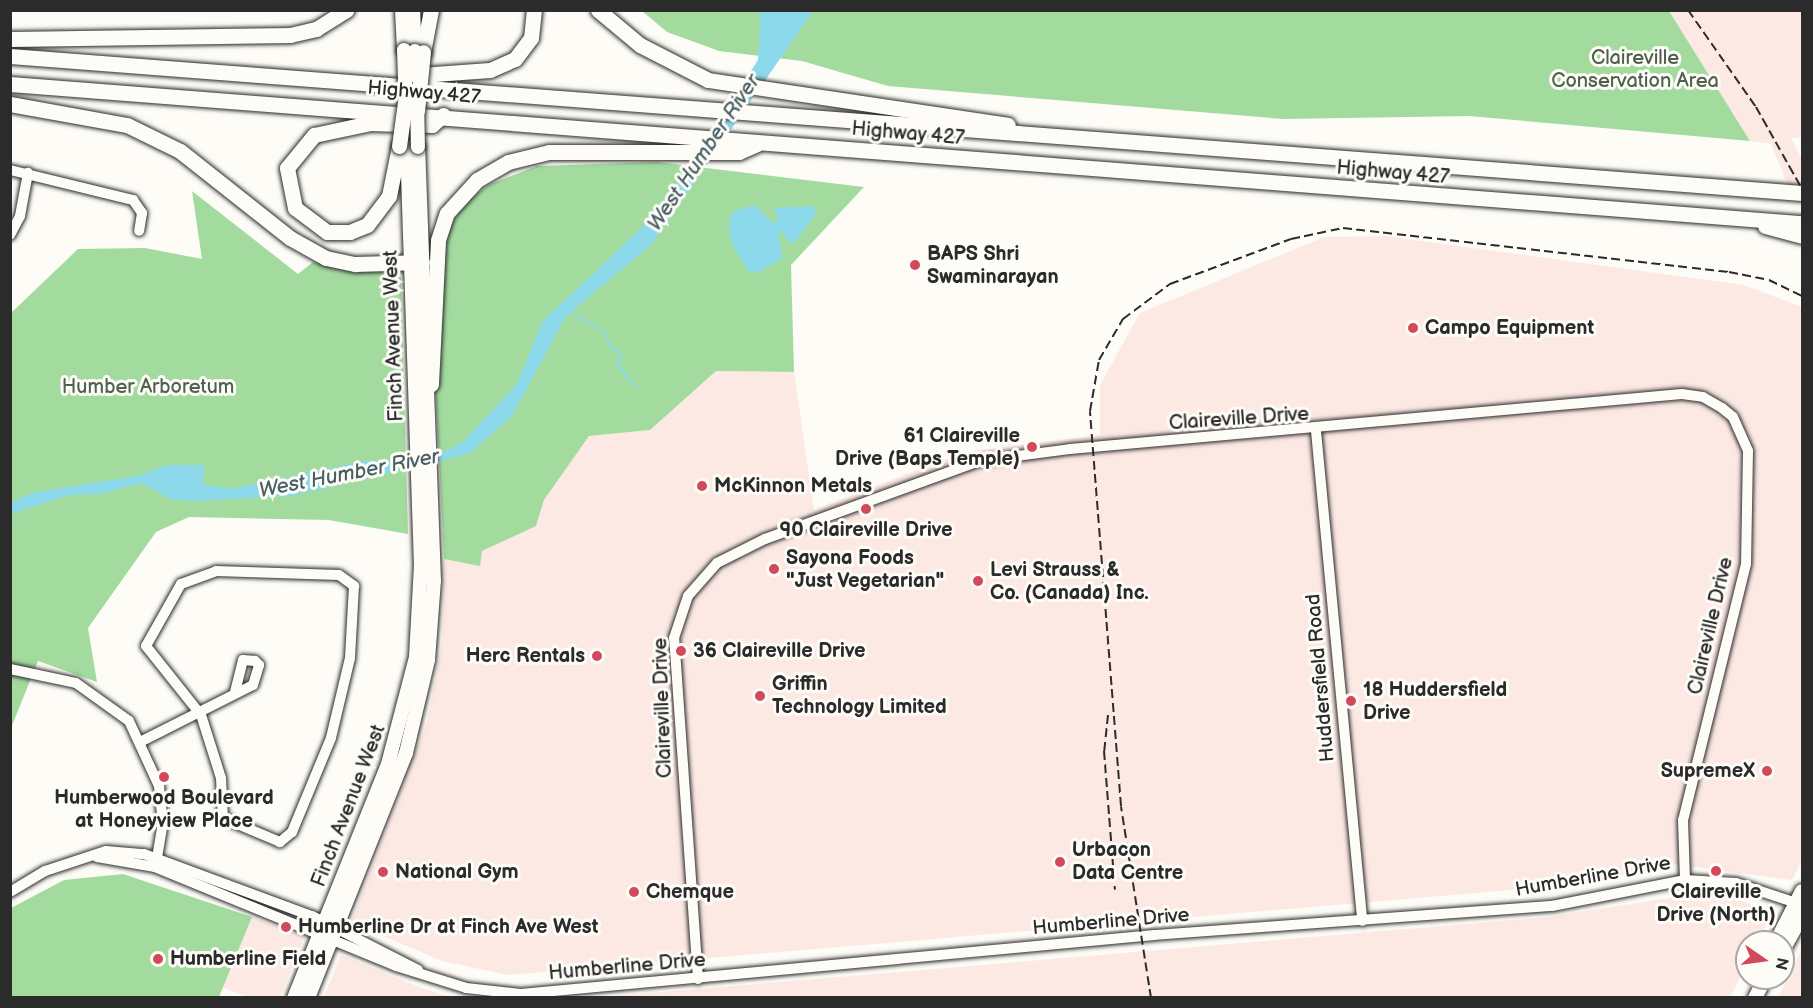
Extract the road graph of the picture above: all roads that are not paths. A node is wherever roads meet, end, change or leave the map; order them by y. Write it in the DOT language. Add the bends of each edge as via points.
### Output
graph roads {
  1 [pos="348,10"];
  2 [pos="402,10"];
  3 [pos="412,10"];
  4 [pos="430,10"];
  5 [pos="534,10"];
  6 [pos="598,10"];
  7 [pos="10,39"];
  8 [pos="414,51"];
  9 [pos="10,56"];
  10 [pos="379,80"];
  11 [pos="10,84"];
  12 [pos="406,95"];
  13 [pos="10,104"];
  14 [pos="417,111"];
  15 [pos="443,116"];
  16 [pos="1028,131"];
  17 [pos="759,143"];
  18 [pos="408,146"];
  19 [pos="10,170"];
  20 [pos="28,173"];
  21 [pos="1803,193"];
  22 [pos="1803,223"];
  23 [pos="139,231"];
  24 [pos="1791,231"];
  25 [pos="10,235"];
  26 [pos="416,262"];
  27 [pos="426,387"];
  28 [pos="422,429"];
  29 [pos="1316,431"];
  30 [pos="10,669"];
  31 [pos="235,692"];
  32 [pos="198,709"];
  33 [pos="142,741"];
  34 [pos="156,862"];
  35 [pos="1685,880"];
  36 [pos="10,892"];
  37 [pos="1801,899"];
  38 [pos="1803,916"];
  39 [pos="1362,921"];
  40 [pos="328,930"];
  41 [pos="1783,930"];
  42 [pos="1795,930"];
  43 [pos="698,980"];
  44 [pos="294,998"];
  45 [pos="308,998"];
  1 -- 7 [label="highway" via="316,29 290,35"];
  2 -- 8 [label="main road"];
  3 -- 8 [label="main road"];
  4 -- 8 [label="highway"];
  5 -- 10 [label="highway" via="526,47 490,70"];
  6 -- 16 [label="highway" via="647,50 708,80 783,94 987,118"];
  8 -- 12 [label="main road, bridge"];
  8 -- 14 [label="highway, bridge"];
  9 -- 10 [label="highway, Highway 427"];
  10 -- 16 [label="highway, Highway 427"];
  11 -- 15 [label="highway, Highway 427"];
  12 -- 18 [label="highway, bridge"];
  13 -- 26 [label="highway" via="127,125 180,151 290,238 326,258"];
  14 -- 18 [label="main road, Finch Avenue West, bridge"];
  15 -- 17 [label="highway, Highway 427"];
  15 -- 18 [label="highway" via="432,125 370,123 314,135 287,168 295,208 327,232 350,232 367,225 389,196"];
  16 -- 21 [label="highway, Highway 427"];
  17 -- 24 [label="highway, Highway 427" via="1751,221"];
  17 -- 27 [label="highway" via="739,152 531,155 508,162 460,194 438,240 431,384"];
  18 -- 26 [label="main road, Finch Avenue West"];
  19 -- 20 [label="street"];
  20 -- 23 [label="street" via="133,200 142,213"];
  20 -- 25 [label="street"];
  22 -- 24 [label="highway"];
  26 -- 27 [label="main road, Finch Avenue West"];
  26 -- 28 [label="main road, Finch Avenue West"];
  27 -- 28 [label="main road, Finch Avenue West"];
  28 -- 40 [label="main road, Finch Avenue West" via="421,606 407,703"];
  29 -- 35 [label="street, Claireville Drive" via="1682,394 1703,397 1733,417 1748,451 1746,564 1683,820"];
  29 -- 39 [label="street, Huddersfield Road"];
  29 -- 43 [label="street, Claireville Drive" via="993,458 765,539 717,563 688,596 674,638"];
  30 -- 33 [label="street" via="76,682 115,707"];
  31 -- 32 [label="street"];
  32 -- 32 [label="street" via="221,778 223,818 272,843 285,839 331,738 342,692 355,598 349,579 216,571 181,584 146,646 153,661"];
  32 -- 33 [label="street"];
  33 -- 34 [label="street" via="162,802"];
  34 -- 36 [label="street, Humberline Drive" via="97,857 56,867"];
  34 -- 40 [label="street, Humberline Drive"];
  35 -- 37 [label="street, Humberline Drive" via="1736,883"];
  35 -- 39 [label="street, Humberline Drive" via="1552,906"];
  37 -- 41 [label="main road"];
  38 -- 42 [label="main road"];
  39 -- 43 [label="street, Humberline Drive" via="1141,936"];
  40 -- 43 [label="street, Humberline Drive" via="466,988 521,994"];
  40 -- 44 [label="main road, Finch Avenue West"];
  40 -- 45 [label="main road, Finch Avenue West"];
}
